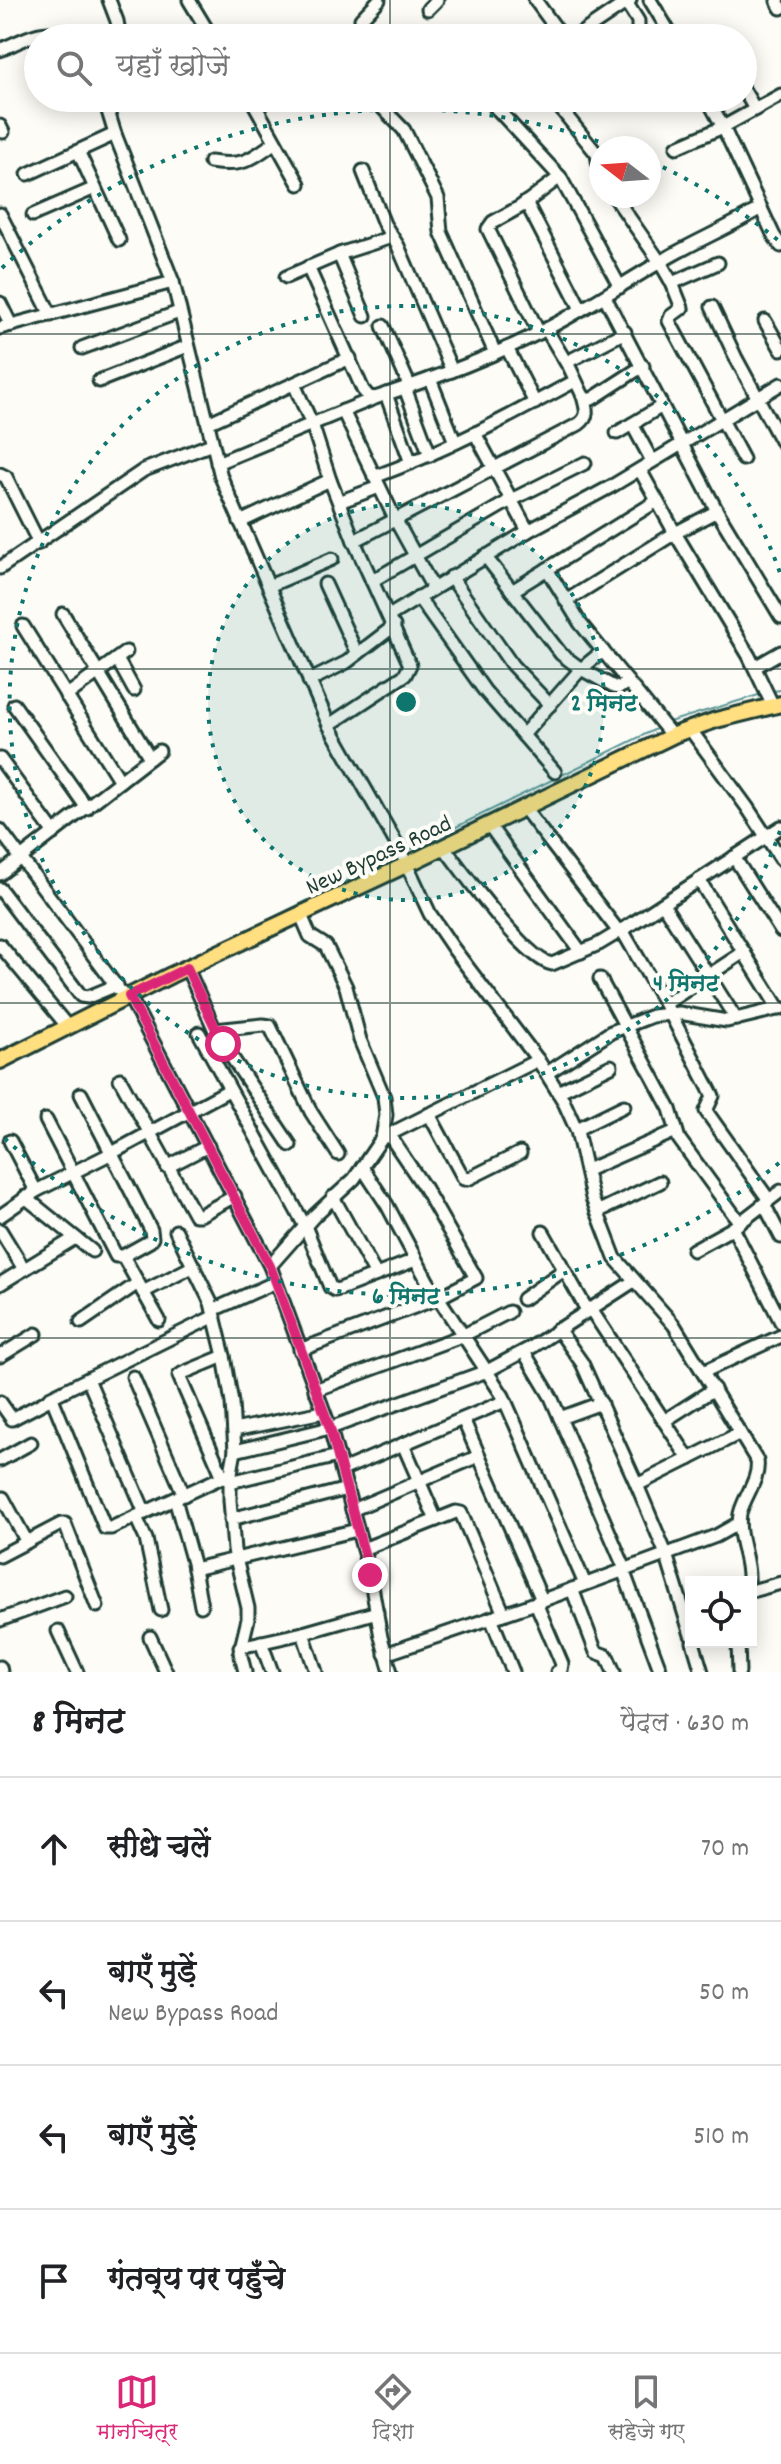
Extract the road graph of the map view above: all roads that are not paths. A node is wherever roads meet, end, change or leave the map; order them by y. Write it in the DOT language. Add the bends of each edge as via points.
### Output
graph roads {
  1 [pos="109,0"];
  2 [pos="189,0"];
  3 [pos="379,0"];
  4 [pos="437,0"];
  5 [pos="650,0"];
  6 [pos="628,1"];
  7 [pos="777,1"];
  8 [pos="541,2"];
  9 [pos="781,8"];
  10 [pos="428,9"];
  11 [pos="118,24"];
  12 [pos="204,24"];
  13 [pos="363,24"];
  14 [pos="554,24"];
  15 [pos="594,24"];
  16 [pos="638,24"];
  17 [pos="665,24"];
  18 [pos="24,41"];
  19 [pos="0,50"];
  20 [pos="781,95"];
  21 [pos="757,108"];
  22 [pos="108,112"];
  23 [pos="259,112"];
  24 [pos="387,112"];
  25 [pos="500,112"];
  26 [pos="563,112"];
  27 [pos="715,112"];
  28 [pos="750,112"];
  29 [pos="723,127"];
  30 [pos="115,134"];
  31 [pos="275,142"];
  32 [pos="589,144"];
  33 [pos="677,147"];
  34 [pos="78,151"];
  35 [pos="210,162"];
  36 [pos="363,171"];
  37 [pos="28,174"];
  38 [pos="560,177"];
  39 [pos="299,184"];
  40 [pos="95,188"];
  41 [pos="526,202"];
  42 [pos="622,208"];
  43 [pos="761,208"];
  44 [pos="0,214"];
  45 [pos="33,215"];
  46 [pos="392,237"];
  47 [pos="119,240"];
  48 [pos="781,246"];
  49 [pos="339,254"];
  50 [pos="660,262"];
  51 [pos="718,263"];
  52 [pos="308,267"];
  53 [pos="286,277"];
  54 [pos="173,282"];
  55 [pos="672,283"];
  56 [pos="620,287"];
  57 [pos="605,297"];
  58 [pos="0,303"];
  59 [pos="712,307"];
  60 [pos="581,309"];
  61 [pos="179,312"];
  62 [pos="51,315"];
  63 [pos="365,316"];
  64 [pos="765,321"];
  65 [pos="383,326"];
  66 [pos="6,327"];
  67 [pos="542,331"];
  68 [pos="625,332"];
  69 [pos="188,346"];
  70 [pos="82,348"];
  71 [pos="507,348"];
  72 [pos="781,349"];
  73 [pos="495,353"];
  74 [pos="350,358"];
  75 [pos="567,364"];
  76 [pos="643,366"];
  77 [pos="452,371"];
  78 [pos="430,379"];
  79 [pos="99,381"];
  80 [pos="575,381"];
  81 [pos="294,384"];
  82 [pos="781,384"];
  83 [pos="407,388"];
  84 [pos="381,396"];
  85 [pos="583,396"];
  86 [pos="758,399"];
  87 [pos="535,403"];
  88 [pos="662,406"];
  89 [pos="343,411"];
  90 [pos="721,419"];
  91 [pos="208,423"];
  92 [pos="312,424"];
  93 [pos="632,424"];
  94 [pos="475,433"];
  95 [pos="617,433"];
  96 [pos="781,441"];
  97 [pos="455,442"];
  98 [pos="682,443"];
  99 [pos="212,444"];
  100 [pos="430,455"];
  101 [pos="743,459"];
  102 [pos="652,461"];
  103 [pos="217,463"];
  104 [pos="411,463"];
  105 [pos="585,463"];
  106 [pos="494,468"];
  107 [pos="640,470"];
  108 [pos="0,474"];
  109 [pos="330,480"];
  110 [pos="376,482"];
  111 [pos="511,500"];
  112 [pos="657,501"];
  113 [pos="339,502"];
  114 [pos="717,511"];
  115 [pos="395,519"];
  116 [pos="240,522"];
  117 [pos="528,531"];
  118 [pos="675,533"];
  119 [pos="354,541"];
  120 [pos="39,543"];
  121 [pos="415,556"];
  122 [pos="485,556"];
  123 [pos="332,559"];
  124 [pos="0,568"];
  125 [pos="547,569"];
  126 [pos="451,577"];
  127 [pos="372,581"];
  128 [pos="325,584"];
  129 [pos="269,586"];
  130 [pos="433,588"];
  131 [pos="512,591"];
  132 [pos="418,597"];
  133 [pos="566,601"];
  134 [pos="63,614"];
  135 [pos="781,617"];
  136 [pos="392,621"];
  137 [pos="23,626"];
  138 [pos="603,651"];
  139 [pos="781,652"];
  140 [pos="357,654"];
  141 [pos="755,667"];
  142 [pos="581,669"];
  143 [pos="99,673"];
  144 [pos="309,681"];
  145 [pos="628,682"];
  146 [pos="134,690"];
  147 [pos="66,696"];
  148 [pos="773,700"];
  149 [pos="14,705"];
  150 [pos="550,705"];
  151 [pos="329,725"];
  152 [pos="690,729"];
  153 [pos="667,730"];
  154 [pos="523,735"];
  155 [pos="0,759"];
  156 [pos="555,772"];
  157 [pos="120,781"];
  158 [pos="87,808"];
  159 [pos="524,808"];
  160 [pos="489,825"];
  161 [pos="781,827"];
  162 [pos="0,830"];
  163 [pos="54,833"];
  164 [pos="767,836"];
  165 [pos="444,847"];
  166 [pos="404,857"];
  167 [pos="734,857"];
  168 [pos="22,858"];
  169 [pos="781,859"];
  170 [pos="0,874"];
  171 [pos="699,880"];
  172 [pos="0,889"];
  173 [pos="663,904"];
  174 [pos="301,915"];
  175 [pos="620,931"];
  176 [pos="781,931"];
  177 [pos="0,945"];
  178 [pos="581,952"];
  179 [pos="744,952"];
  180 [pos="187,968"];
  181 [pos="709,977"];
  182 [pos="600,979"];
  183 [pos="123,992"];
  184 [pos="667,1008"];
  185 [pos="780,1008"];
  186 [pos="736,1019"];
  187 [pos="64,1022"];
  188 [pos="625,1026"];
  189 [pos="215,1030"];
  190 [pos="199,1033"];
  191 [pos="538,1060"];
  192 [pos="0,1061"];
  193 [pos="611,1066"];
  194 [pos="547,1073"];
  195 [pos="120,1079"];
  196 [pos="229,1090"];
  197 [pos="558,1092"];
  198 [pos="81,1094"];
  199 [pos="624,1106"];
  200 [pos="190,1111"];
  201 [pos="429,1114"];
  202 [pos="46,1120"];
  203 [pos="577,1129"];
  204 [pos="676,1131"];
  205 [pos="148,1133"];
  206 [pos="386,1136"];
  207 [pos="10,1141"];
  208 [pos="290,1145"];
  209 [pos="208,1146"];
  210 [pos="520,1153"];
  211 [pos="110,1154"];
  212 [pos="338,1154"];
  213 [pos="167,1167"];
  214 [pos="362,1167"];
  215 [pos="587,1170"];
  216 [pos="72,1172"];
  217 [pos="660,1182"];
  218 [pos="781,1191"];
  219 [pos="30,1194"];
  220 [pos="235,1196"];
  221 [pos="333,1197"];
  222 [pos="767,1202"];
  223 [pos="597,1212"];
  224 [pos="0,1216"];
  225 [pos="305,1226"];
  226 [pos="736,1226"];
  227 [pos="0,1230"];
  228 [pos="176,1231"];
  229 [pos="543,1232"];
  230 [pos="781,1237"];
  231 [pos="75,1238"];
  232 [pos="693,1250"];
  233 [pos="92,1251"];
  234 [pos="123,1256"];
  235 [pos="415,1260"];
  236 [pos="194,1266"];
  237 [pos="270,1266"];
  238 [pos="24,1269"];
  239 [pos="564,1270"];
  240 [pos="376,1275"];
  241 [pos="634,1281"];
  242 [pos="276,1282"];
  243 [pos="0,1284"];
  244 [pos="140,1288"];
  245 [pos="438,1298"];
  246 [pos="523,1299"];
  247 [pos="589,1309"];
  248 [pos="509,1312"];
  249 [pos="214,1313"];
  250 [pos="159,1320"];
  251 [pos="81,1322"];
  252 [pos="781,1322"];
  253 [pos="558,1329"];
  254 [pos="36,1334"];
  255 [pos="464,1335"];
  256 [pos="781,1336"];
  257 [pos="300,1350"];
  258 [pos="524,1352"];
  259 [pos="0,1356"];
  260 [pos="224,1356"];
  261 [pos="487,1371"];
  262 [pos="703,1372"];
  263 [pos="133,1377"];
  264 [pos="88,1379"];
  265 [pos="714,1389"];
  266 [pos="315,1390"];
  267 [pos="49,1398"];
  268 [pos="505,1401"];
  269 [pos="0,1402"];
  270 [pos="601,1403"];
  271 [pos="323,1412"];
  272 [pos="560,1418"];
  273 [pos="463,1419"];
  274 [pos="664,1421"];
  275 [pos="330,1428"];
  276 [pos="234,1430"];
  277 [pos="740,1433"];
  278 [pos="31,1443"];
  279 [pos="403,1444"];
  280 [pos="235,1451"];
  281 [pos="338,1456"];
  282 [pos="479,1456"];
  283 [pos="689,1459"];
  284 [pos="0,1460"];
  285 [pos="342,1470"];
  286 [pos="228,1478"];
  287 [pos="419,1481"];
  288 [pos="637,1485"];
  289 [pos="347,1489"];
  290 [pos="179,1497"];
  291 [pos="3,1498"];
  292 [pos="352,1510"];
  293 [pos="141,1515"];
  294 [pos="231,1519"];
  295 [pos="436,1520"];
  296 [pos="739,1523"];
  297 [pos="357,1530"];
  298 [pos="27,1542"];
  299 [pos="363,1549"];
  300 [pos="666,1554"];
  301 [pos="0,1556"];
  302 [pos="236,1560"];
  303 [pos="194,1569"];
  304 [pos="624,1569"];
  305 [pos="748,1576"];
  306 [pos="781,1583"];
  307 [pos="585,1584"];
  308 [pos="572,1589"];
  309 [pos="757,1589"];
  310 [pos="65,1596"];
  311 [pos="539,1602"];
  312 [pos="97,1606"];
  313 [pos="201,1606"];
  314 [pos="161,1610"];
  315 [pos="377,1612"];
  316 [pos="504,1614"];
  317 [pos="685,1616"];
  318 [pos="491,1618"];
  319 [pos="0,1620"];
  320 [pos="58,1631"];
  321 [pos="303,1633"];
  322 [pos="150,1637"];
  323 [pos="261,1642"];
  324 [pos="240,1647"];
  325 [pos="695,1648"];
  326 [pos="738,1648"];
  327 [pos="385,1654"];
  328 [pos="77,1672"];
  329 [pos="166,1672"];
  330 [pos="245,1672"];
  331 [pos="272,1672"];
  332 [pos="316,1672"];
  333 [pos="391,1672"];
  334 [pos="513,1672"];
  335 [pos="557,1672"];
  336 [pos="614,1672"];
  337 [pos="661,1672"];
  338 [pos="702,1672"];
  339 [pos="739,1672"];
  1 -- 11 [label="street"];
  2 -- 12 [label="street"];
  3 -- 13 [label="street" via="361,19"];
  4 -- 10 [label="street"];
  5 -- 17 [label="street"];
  6 -- 15 [label="street"];
  6 -- 16 [label="street"];
  7 -- 9 [label="street"];
  8 -- 14 [label="street"];
  18 -- 19 [label="street"];
  20 -- 21 [label="street"];
  22 -- 30 [label="street"];
  23 -- 31 [label="street"];
  24 -- 73 [label="street" via="404,130 438,198 441,232"];
  25 -- 38 [label="street"];
  26 -- 32 [label="street"];
  27 -- 29 [label="street"];
  28 -- 29 [label="street"];
  29 -- 33 [label="street"];
  29 -- 43 [label="street"];
  30 -- 34 [label="street"];
  30 -- 54 [label="street"];
  31 -- 35 [label="street" via="246,162"];
  31 -- 39 [label="street"];
  34 -- 37 [label="street"];
  34 -- 40 [label="street"];
  36 -- 46 [label="street"];
  38 -- 41 [label="street"];
  38 -- 56 [label="street"];
  40 -- 45 [label="street"];
  40 -- 47 [label="street"];
  41 -- 60 [label="street"];
  41 -- 67 [label="street" via="488,229"];
  42 -- 50 [label="street"];
  43 -- 48 [label="street"];
  43 -- 50 [label="street"];
  44 -- 62 [label="street"];
  46 -- 49 [label="street"];
  46 -- 77 [label="street"];
  49 -- 52 [label="street"];
  49 -- 63 [label="street"];
  50 -- 55 [label="street"];
  50 -- 56 [label="street"];
  51 -- 55 [label="street"];
  52 -- 53 [label="street"];
  52 -- 74 [label="street"];
  54 -- 61 [label="street"];
  54 -- 62 [label="street"];
  55 -- 90 [label="street" via="682,308 669,321"];
  56 -- 57 [label="street"];
  57 -- 60 [label="street"];
  57 -- 68 [label="street"];
  58 -- 66 [label="street"];
  59 -- 86 [label="street"];
  60 -- 67 [label="street"];
  61 -- 69 [label="street"];
  61 -- 70 [label="street"];
  62 -- 66 [label="street"];
  64 -- 72 [label="street"];
  65 -- 83 [label="street"];
  67 -- 71 [label="street"];
  67 -- 75 [label="street"];
  68 -- 75 [label="street"];
  68 -- 76 [label="street"];
  69 -- 79 [label="street"];
  69 -- 91 [label="street"];
  71 -- 73 [label="street"];
  71 -- 87 [label="street"];
  73 -- 77 [label="street"];
  74 -- 81 [label="street"];
  74 -- 84 [label="street" via="363,390 369,397"];
  75 -- 80 [label="street"];
  76 -- 85 [label="street" via="592,399"];
  76 -- 88 [label="street"];
  77 -- 78 [label="street"];
  78 -- 83 [label="street"];
  78 -- 97 [label="street"];
  80 -- 85 [label="street"];
  80 -- 87 [label="street"];
  81 -- 91 [label="street"];
  81 -- 92 [label="street"];
  82 -- 86 [label="street"];
  83 -- 84 [label="street"];
  83 -- 100 [label="street"];
  84 -- 89 [label="street"];
  84 -- 104 [label="street"];
  85 -- 106 [label="street" via="583,421"];
  86 -- 90 [label="street"];
  86 -- 96 [label="street"];
  87 -- 94 [label="street"];
  88 -- 93 [label="street"];
  88 -- 98 [label="street"];
  89 -- 92 [label="street"];
  89 -- 110 [label="street"];
  90 -- 98 [label="street"];
  90 -- 101 [label="street"];
  91 -- 99 [label="street"];
  92 -- 103 [label="street"];
  92 -- 109 [label="street"];
  93 -- 95 [label="street"];
  93 -- 102 [label="street"];
  94 -- 97 [label="street"];
  94 -- 106 [label="street"];
  97 -- 100 [label="street"];
  98 -- 102 [label="street"];
  98 -- 114 [label="street"];
  99 -- 103 [label="street"];
  99 -- 120 [label="street" via="144,470"];
  100 -- 104 [label="street"];
  102 -- 107 [label="street"];
  103 -- 116 [label="street"];
  104 -- 110 [label="street"];
  105 -- 111 [label="street"];
  106 -- 111 [label="street"];
  106 -- 115 [label="street"];
  107 -- 112 [label="street"];
  107 -- 117 [label="street"];
  108 -- 120 [label="street"];
  109 -- 113 [label="street"];
  109 -- 116 [label="street"];
  110 -- 113 [label="street"];
  110 -- 115 [label="street"];
  111 -- 117 [label="street"];
  111 -- 121 [label="street"];
  112 -- 118 [label="street"];
  112 -- 125 [label="street"];
  113 -- 119 [label="street"];
  114 -- 118 [label="street"];
  114 -- 135 [label="street"];
  115 -- 119 [label="street"];
  115 -- 121 [label="street"];
  116 -- 129 [label="street"];
  117 -- 122 [label="street"];
  118 -- 133 [label="street"];
  118 -- 141 [label="street"];
  119 -- 127 [label="street"];
  120 -- 124 [label="street"];
  121 -- 127 [label="street"];
  121 -- 130 [label="street"];
  122 -- 126 [label="street"];
  122 -- 131 [label="street"];
  123 -- 129 [label="street"];
  125 -- 131 [label="street"];
  125 -- 133 [label="street"];
  126 -- 130 [label="street"];
  126 -- 150 [label="street" via="512,665"];
  127 -- 136 [label="street"];
  128 -- 140 [label="street"];
  129 -- 144 [label="street"];
  130 -- 132 [label="street"];
  131 -- 142 [label="street" via="561,654"];
  132 -- 136 [label="street"];
  132 -- 154 [label="street"];
  133 -- 138 [label="street"];
  134 -- 143 [label="street"];
  136 -- 140 [label="street"];
  136 -- 151 [label="street" via="409,670"];
  137 -- 147 [label="street"];
  138 -- 142 [label="street"];
  138 -- 145 [label="street"];
  139 -- 141 [label="street"];
  140 -- 144 [label="street"];
  141 -- 148 [label="street"];
  142 -- 145 [label="street" via="614,687"];
  142 -- 150 [label="street"];
  143 -- 146 [label="street" via="122,656"];
  143 -- 147 [label="street"];
  143 -- 157 [label="street" via="154,754"];
  144 -- 151 [label="street"];
  145 -- 153 [label="street"];
  147 -- 157 [label="street"];
  148 -- 152 [label="main road, New Bypass Road"];
  149 -- 158 [label="street"];
  150 -- 154 [label="street"];
  151 -- 166 [label="street"];
  152 -- 153 [label="main road, New Bypass Road"];
  152 -- 164 [label="street"];
  153 -- 159 [label="main road, New Bypass Road"];
  154 -- 156 [label="street"];
  155 -- 163 [label="street"];
  157 -- 158 [label="street"];
  158 -- 163 [label="street"];
  159 -- 160 [label="main road, New Bypass Road"];
  159 -- 175 [label="street"];
  160 -- 165 [label="main road, New Bypass Road"];
  160 -- 178 [label="street"];
  161 -- 164 [label="street"];
  162 -- 168 [label="street"];
  163 -- 168 [label="street"];
  164 -- 167 [label="street"];
  164 -- 169 [label="street"];
  165 -- 166 [label="main road, New Bypass Road"];
  165 -- 178 [label="street" via="537,958 552,964"];
  166 -- 174 [label="main road, New Bypass Road"];
  166 -- 191 [label="street" via="441,931"];
  167 -- 171 [label="street"];
  167 -- 176 [label="street"];
  168 -- 170 [label="street"];
  168 -- 183 [label="street"];
  171 -- 173 [label="street"];
  171 -- 179 [label="street"];
  172 -- 183 [label="street" via="81,996"];
  173 -- 175 [label="street"];
  173 -- 181 [label="street"];
  174 -- 180 [label="main road, New Bypass Road"];
  174 -- 206 [label="street" via="310,936 326,946 349,994 360,1040 384,1097"];
  175 -- 178 [label="street"];
  175 -- 184 [label="street"];
  177 -- 187 [label="street"];
  179 -- 181 [label="street"];
  179 -- 185 [label="street"];
  180 -- 183 [label="main road, New Bypass Road"];
  180 -- 189 [label="street"];
  181 -- 184 [label="street"];
  181 -- 186 [label="street"];
  182 -- 188 [label="street"];
  183 -- 187 [label="main road, New Bypass Road"];
  183 -- 200 [label="street"];
  184 -- 186 [label="street" via="716,1021"];
  184 -- 188 [label="street"];
  184 -- 222 [label="street" via="713,1096 706,1111"];
  185 -- 186 [label="street"];
  187 -- 192 [label="main road, New Bypass Road"];
  188 -- 194 [label="street"];
  188 -- 204 [label="street" via="670,1109"];
  189 -- 208 [label="street"];
  189 -- 212 [label="street" via="270,1026 311,1112"];
  190 -- 196 [label="street"];
  191 -- 194 [label="street"];
  191 -- 201 [label="street"];
  193 -- 197 [label="street"];
  194 -- 197 [label="street"];
  195 -- 205 [label="street"];
  196 -- 200 [label="street"];
  196 -- 225 [label="street"];
  197 -- 203 [label="street"];
  198 -- 211 [label="street"];
  199 -- 203 [label="street"];
  200 -- 205 [label="street"];
  200 -- 209 [label="street"];
  201 -- 206 [label="street"];
  201 -- 210 [label="street" via="465,1180"];
  202 -- 216 [label="street"];
  203 -- 215 [label="street"];
  204 -- 215 [label="street"];
  204 -- 226 [label="street"];
  205 -- 211 [label="street"];
  205 -- 213 [label="street"];
  206 -- 214 [label="street"];
  206 -- 245 [label="street" via="424,1187 476,1275"];
  207 -- 219 [label="street"];
  209 -- 213 [label="street"];
  209 -- 220 [label="street"];
  211 -- 216 [label="street"];
  211 -- 234 [label="street" via="152,1235"];
  213 -- 220 [label="street" via="197,1216"];
  214 -- 221 [label="street"];
  214 -- 235 [label="street"];
  215 -- 223 [label="street"];
  216 -- 219 [label="street"];
  216 -- 234 [label="street" via="115,1254"];
  217 -- 223 [label="street"];
  218 -- 222 [label="street"];
  219 -- 224 [label="street"];
  219 -- 231 [label="street"];
  220 -- 237 [label="street"];
  221 -- 225 [label="street"];
  221 -- 240 [label="street"];
  222 -- 226 [label="street"];
  222 -- 230 [label="street"];
  223 -- 241 [label="street" via="615,1258"];
  225 -- 237 [label="street"];
  225 -- 240 [label="street" via="332,1289"];
  226 -- 232 [label="street"];
  226 -- 252 [label="street"];
  227 -- 238 [label="street"];
  228 -- 236 [label="street"];
  229 -- 239 [label="street"];
  231 -- 233 [label="street"];
  231 -- 238 [label="street"];
  234 -- 244 [label="street"];
  235 -- 240 [label="street"];
  235 -- 245 [label="street"];
  236 -- 244 [label="street"];
  236 -- 249 [label="street"];
  237 -- 242 [label="street"];
  238 -- 243 [label="street"];
  239 -- 246 [label="street"];
  239 -- 247 [label="street"];
  241 -- 247 [label="street"];
  241 -- 262 [label="street" via="667,1315"];
  242 -- 249 [label="street"];
  242 -- 257 [label="street"];
  244 -- 250 [label="street"];
  244 -- 251 [label="street"];
  245 -- 255 [label="street"];
  245 -- 257 [label="street"];
  247 -- 253 [label="street"];
  247 -- 274 [label="street"];
  248 -- 255 [label="street"];
  249 -- 260 [label="street"];
  249 -- 264 [label="street"];
  253 -- 258 [label="street"];
  253 -- 270 [label="street"];
  254 -- 259 [label="street"];
  255 -- 261 [label="street"];
  255 -- 266 [label="street"];
  256 -- 262 [label="street"];
  257 -- 266 [label="street"];
  258 -- 261 [label="street"];
  258 -- 272 [label="street"];
  260 -- 276 [label="street"];
  260 -- 286 [label="street" via="179,1376"];
  261 -- 268 [label="street"];
  261 -- 275 [label="street"];
  262 -- 265 [label="street"];
  263 -- 290 [label="street"];
  264 -- 267 [label="street"];
  264 -- 293 [label="street"];
  265 -- 274 [label="street"];
  265 -- 277 [label="street"];
  266 -- 271 [label="street"];
  267 -- 269 [label="street" via="12,1419"];
  267 -- 293 [label="street" via="105,1528"];
  268 -- 273 [label="street"];
  268 -- 307 [label="street"];
  270 -- 272 [label="street"];
  270 -- 288 [label="street"];
  271 -- 275 [label="street"];
  271 -- 276 [label="street"];
  272 -- 304 [label="street"];
  273 -- 279 [label="street"];
  273 -- 282 [label="street"];
  274 -- 283 [label="street"];
  275 -- 280 [label="street"];
  275 -- 281 [label="street"];
  276 -- 280 [label="street"];
  277 -- 283 [label="street"];
  277 -- 296 [label="street" via="758,1465"];
  278 -- 284 [label="street"];
  279 -- 285 [label="street"];
  279 -- 287 [label="street"];
  280 -- 286 [label="street"];
  281 -- 285 [label="street"];
  281 -- 286 [label="street"];
  282 -- 287 [label="street"];
  282 -- 311 [label="street"];
  283 -- 288 [label="street"];
  285 -- 289 [label="street"];
  286 -- 290 [label="street"];
  286 -- 294 [label="street"];
  287 -- 292 [label="street"];
  287 -- 295 [label="street"];
  288 -- 300 [label="street"];
  289 -- 292 [label="street"];
  289 -- 294 [label="street"];
  290 -- 293 [label="street"];
  290 -- 303 [label="street"];
  291 -- 298 [label="street"];
  292 -- 297 [label="street"];
  293 -- 314 [label="street"];
  294 -- 302 [label="street"];
  295 -- 299 [label="street"];
  295 -- 316 [label="street" via="456,1512 462,1515"];
  296 -- 300 [label="street"];
  296 -- 305 [label="street"];
  297 -- 299 [label="street"];
  297 -- 302 [label="street"];
  298 -- 301 [label="street"];
  298 -- 312 [label="street" via="65,1524"];
  299 -- 315 [label="street"];
  300 -- 304 [label="street"];
  300 -- 317 [label="street"];
  302 -- 303 [label="street"];
  302 -- 324 [label="street" via="248,1608"];
  303 -- 313 [label="street"];
  304 -- 307 [label="street"];
  304 -- 337 [label="street"];
  306 -- 309 [label="street"];
  307 -- 308 [label="street"];
  308 -- 311 [label="street"];
  308 -- 336 [label="street" via="596,1652 607,1656"];
  310 -- 319 [label="street"];
  311 -- 316 [label="street"];
  311 -- 335 [label="street" via="562,1664"];
  315 -- 321 [label="street"];
  315 -- 327 [label="street"];
  316 -- 318 [label="street"];
  318 -- 327 [label="street"];
  318 -- 334 [label="street"];
  320 -- 328 [label="street"];
  321 -- 323 [label="street"];
  321 -- 332 [label="street"];
  322 -- 329 [label="street"];
  323 -- 324 [label="street"];
  323 -- 331 [label="street"];
  324 -- 330 [label="street"];
  325 -- 338 [label="street"];
  326 -- 339 [label="street"];
  327 -- 333 [label="street"];
}
